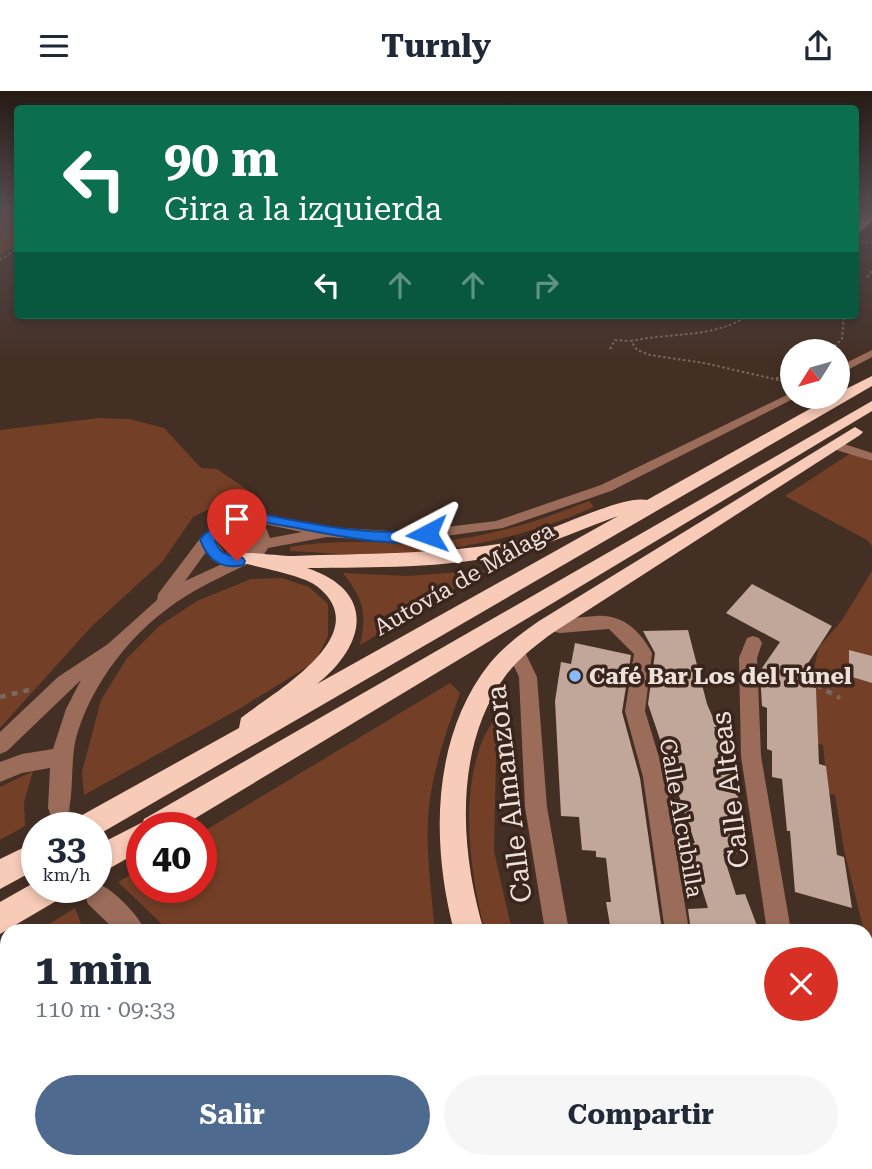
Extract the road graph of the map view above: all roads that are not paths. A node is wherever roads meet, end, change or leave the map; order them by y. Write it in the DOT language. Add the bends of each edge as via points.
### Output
graph roads {
  1 [pos="872,353"];
  2 [pos="850,365"];
  3 [pos="872,380"];
  4 [pos="780,401"];
  5 [pos="872,405"];
  6 [pos="872,422"];
  7 [pos="835,445"];
  8 [pos="872,457"];
  9 [pos="660,500"];
  10 [pos="235,524"];
  11 [pos="328,532"];
  12 [pos="207,539"];
  13 [pos="267,554"];
  14 [pos="242,560"];
  15 [pos="158,607"];
  16 [pos="551,625"];
  17 [pos="117,645"];
  18 [pos="750,650"];
  19 [pos="516,651"];
  20 [pos="0,745"];
  21 [pos="61,758"];
  22 [pos="210,758"];
  23 [pos="0,773"];
  24 [pos="59,808"];
  25 [pos="181,812"];
  26 [pos="112,813"];
  27 [pos="21,863"];
  28 [pos="0,875"];
  29 [pos="26,903"];
  30 [pos="105,903"];
  31 [pos="0,919"];
  32 [pos="125,924"];
  33 [pos="468,924"];
  34 [pos="556,924"];
  35 [pos="676,924"];
  36 [pos="778,924"];
  1 -- 2 [label="street"];
  3 -- 9 [label="highway, Autovía de Málaga"];
  4 -- 11 [label="street" via="606,488 498,525 404,537"];
  5 -- 25 [label="highway"];
  6 -- 7 [label="highway"];
  7 -- 8 [label="street"];
  7 -- 16 [label="highway"];
  9 -- 13 [label="highway" via="608,511 563,532 515,546 459,556 382,562"];
  9 -- 22 [label="highway, Autovía de Málaga"];
  10 -- 11 [label="street" via="256,517 272,518"];
  10 -- 12 [label="street"];
  10 -- 13 [label="street" via="261,531"];
  11 -- 13 [label="street"];
  12 -- 14 [label="street" via="212,552 223,560"];
  12 -- 15 [label="street"];
  13 -- 14 [label="highway"];
  13 -- 22 [label="highway" via="324,581 343,603 347,624 341,646 310,680 285,695"];
  14 -- 15 [label="street"];
  15 -- 17 [label="street"];
  16 -- 19 [label="highway"];
  16 -- 35 [label="street, Calle Alcubilla" via="562,629 601,621 620,626 643,653 635,711 653,777"];
  17 -- 20 [label="street" via="65,682"];
  17 -- 21 [label="street" via="78,703"];
  18 -- 36 [label="street, Calle Alteas" via="751,756"];
  19 -- 33 [label="highway" via="474,709 457,774 454,853"];
  19 -- 34 [label="street, Calle Almanzora" via="528,677 536,807"];
  21 -- 23 [label="street" via="39,759"];
  21 -- 24 [label="street"];
  22 -- 26 [label="highway, Autovía de Málaga"];
  27 -- 28 [label="highway"];
  29 -- 31 [label="highway"];
  30 -- 32 [label="street"];
}
